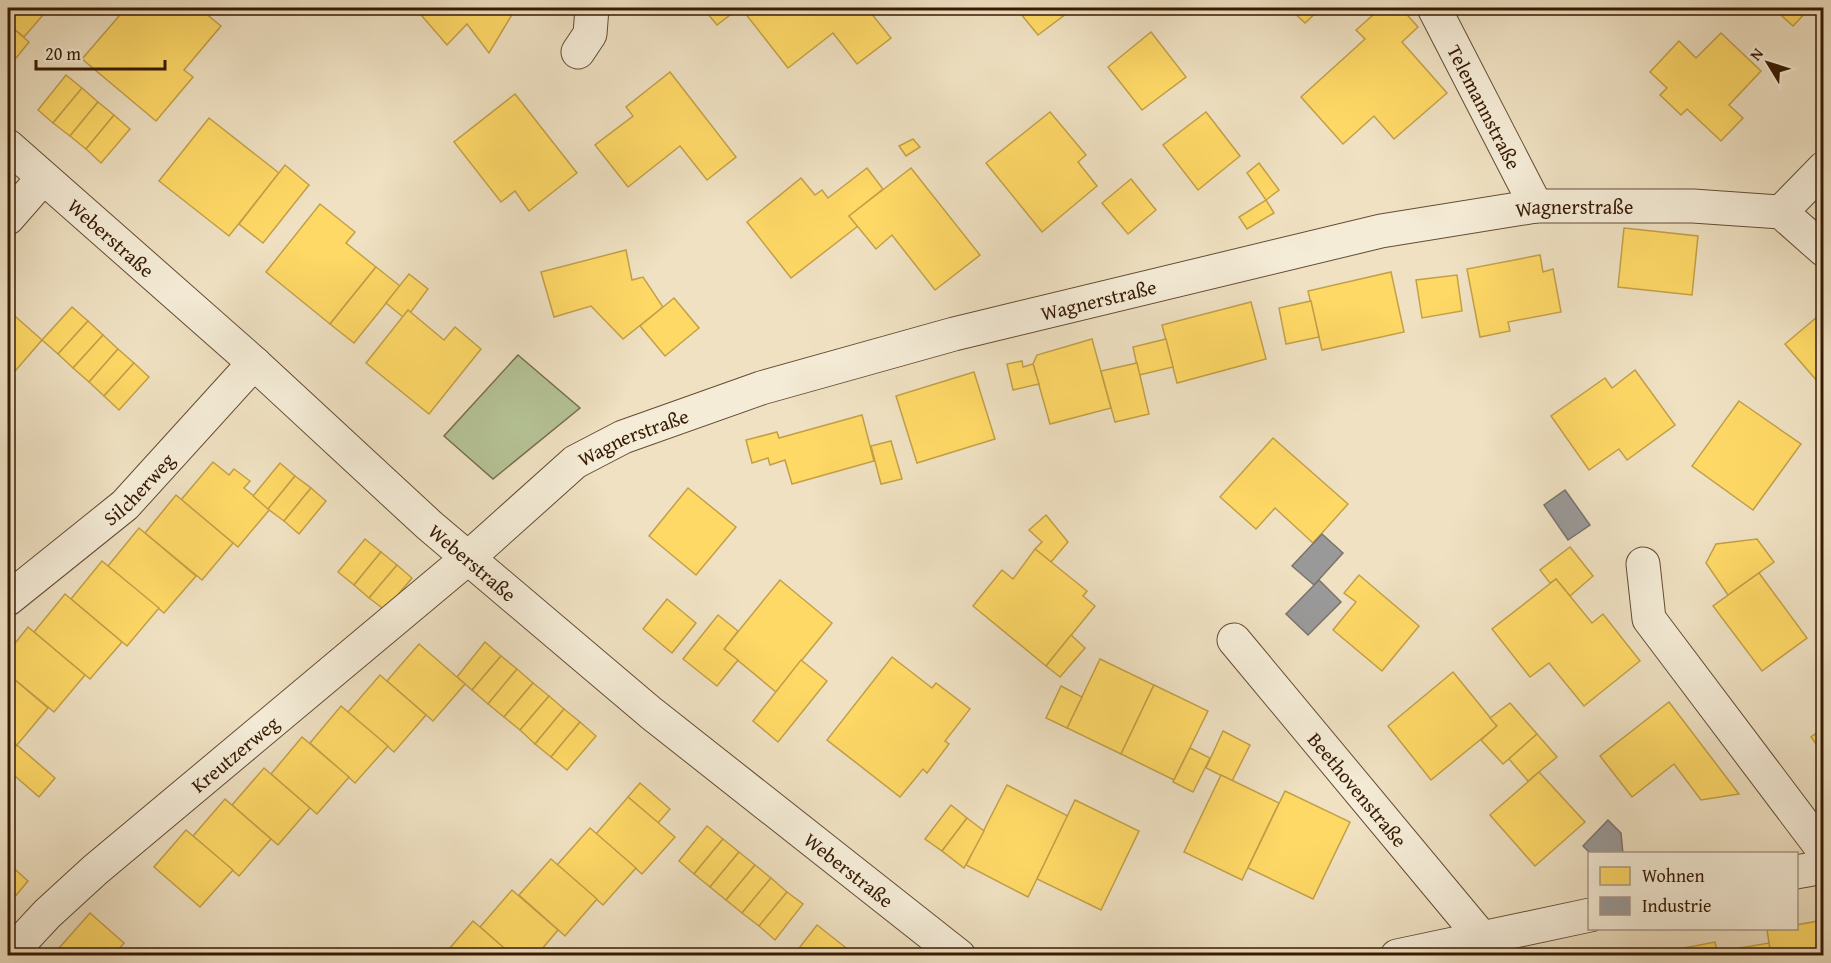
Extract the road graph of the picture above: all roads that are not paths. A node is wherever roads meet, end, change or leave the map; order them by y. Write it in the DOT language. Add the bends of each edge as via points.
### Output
graph roads {
  1 [pos="592,8"];
  2 [pos="1434,8"];
  3 [pos="578,52"];
  4 [pos="8,146"];
  5 [pos="1824,168"];
  6 [pos="43,178"];
  7 [pos="1536,206"];
  8 [pos="1781,212"];
  9 [pos="8,218"];
  10 [pos="1824,250"];
  11 [pos="254,363"];
  12 [pos="468,558"];
  13 [pos="1643,564"];
  14 [pos="8,599"];
  15 [pos="1234,640"];
  16 [pos="1824,851"];
  17 [pos="1824,867"];
  18 [pos="1798,872"];
  19 [pos="1588,915"];
  20 [pos="1482,938"];
  21 [pos="8,956"];
  22 [pos="959,956"];
  23 [pos="1397,956"];
  1 -- 3 [label="street" via="590,34"];
  2 -- 7 [label="street, Telemannstraße"];
  4 -- 6 [label="street, Weberstraße"];
  5 -- 8 [label="street"];
  6 -- 9 [label="street"];
  6 -- 11 [label="street, Weberstraße"];
  7 -- 8 [label="street, Wagnerstraße" via="1693,206"];
  7 -- 12 [label="street, Wagnerstraße" via="1381,231 954,334 761,388 623,437 575,462"];
  8 -- 10 [label="street"];
  11 -- 12 [label="street, Weberstraße"];
  11 -- 14 [label="street, Silcherweg" via="124,505"];
  12 -- 21 [label="street, Kreutzerweg" via="95,870"];
  12 -- 22 [label="street, Weberstraße" via="651,713"];
  13 -- 16 [label="street" via="1649,619"];
  15 -- 20 [label="street, Beethovenstraße"];
  17 -- 18 [label="street"];
  19 -- 20 [label="street"];
  20 -- 23 [label="street"];
}
